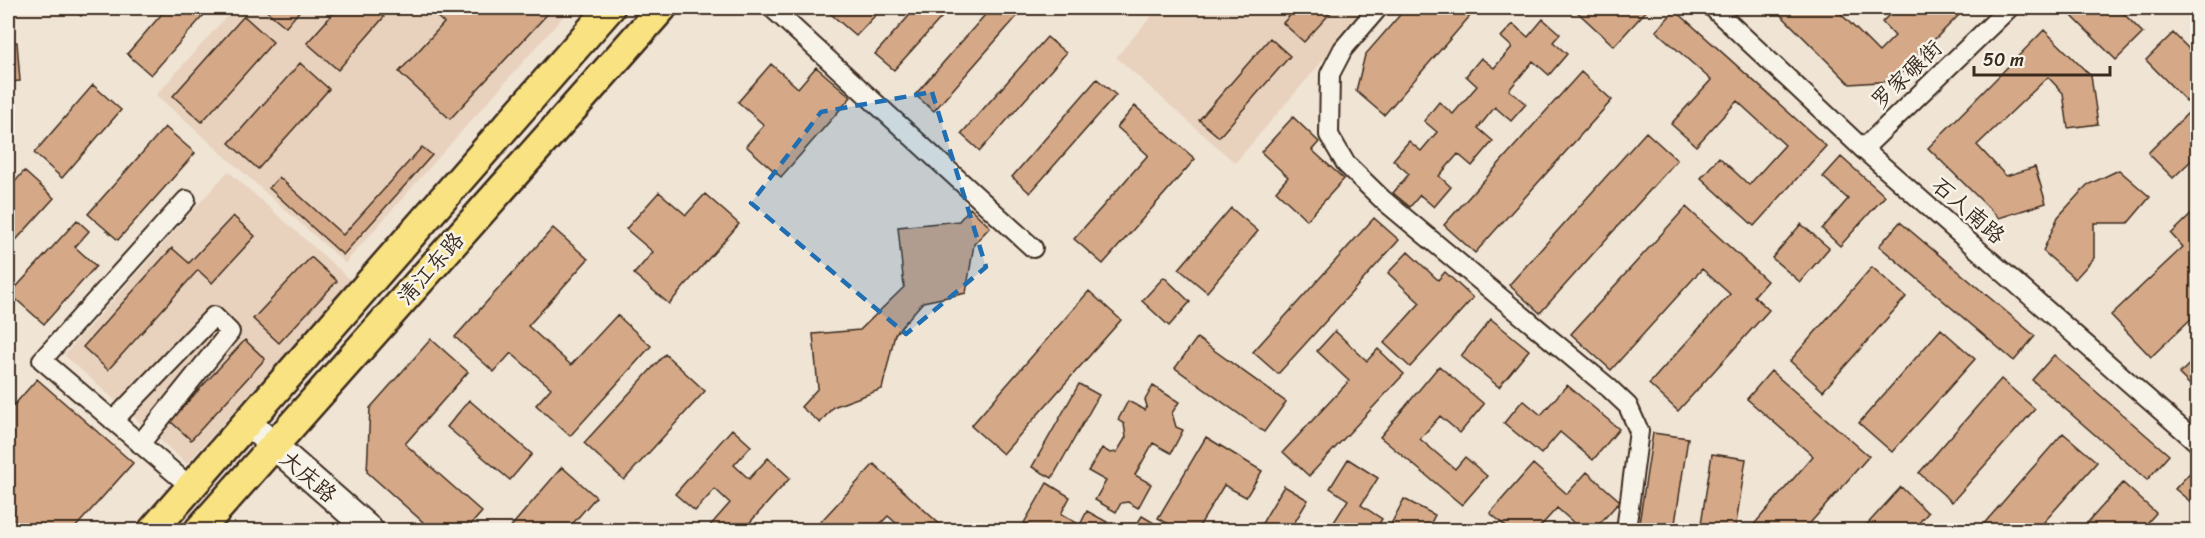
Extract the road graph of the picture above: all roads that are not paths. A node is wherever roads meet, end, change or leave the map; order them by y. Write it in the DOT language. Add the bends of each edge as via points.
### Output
graph roads {
  1 [pos="610,8"];
  2 [pos="662,8"];
  3 [pos="772,8"];
  4 [pos="1378,8"];
  5 [pos="1713,8"];
  6 [pos="2009,8"];
  7 [pos="1863,149"];
  8 [pos="186,200"];
  9 [pos="1033,248"];
  10 [pos="113,421"];
  11 [pos="248,422"];
  12 [pos="2198,443"];
  13 [pos="140,444"];
  14 [pos="273,445"];
  15 [pos="191,487"];
  16 [pos="153,531"];
  17 [pos="199,531"];
  18 [pos="370,531"];
  19 [pos="1626,531"];
  1 -- 11 [label="main road, 清江东路"];
  2 -- 14 [label="main road, 清江东路"];
  3 -- 9 [label="street"];
  4 -- 19 [label="street" via="1342,49 1330,74 1329,135 1346,164 1382,199 1628,406 1640,431"];
  5 -- 7 [label="street, 石人南路"];
  6 -- 7 [label="street, 罗家碾街"];
  7 -- 12 [label="street, 石人南路"];
  8 -- 10 [label="street" via="42,360"];
  10 -- 13 [label="street"];
  10 -- 13 [label="street" via="214,316 230,332"];
  11 -- 14 [label="street, 大庆路"];
  11 -- 15 [label="main road, 清江东路"];
  13 -- 15 [label="street"];
  14 -- 17 [label="main road, 清江东路"];
  14 -- 18 [label="street, 大庆路"];
  15 -- 16 [label="main road, 清江东路"];
}
